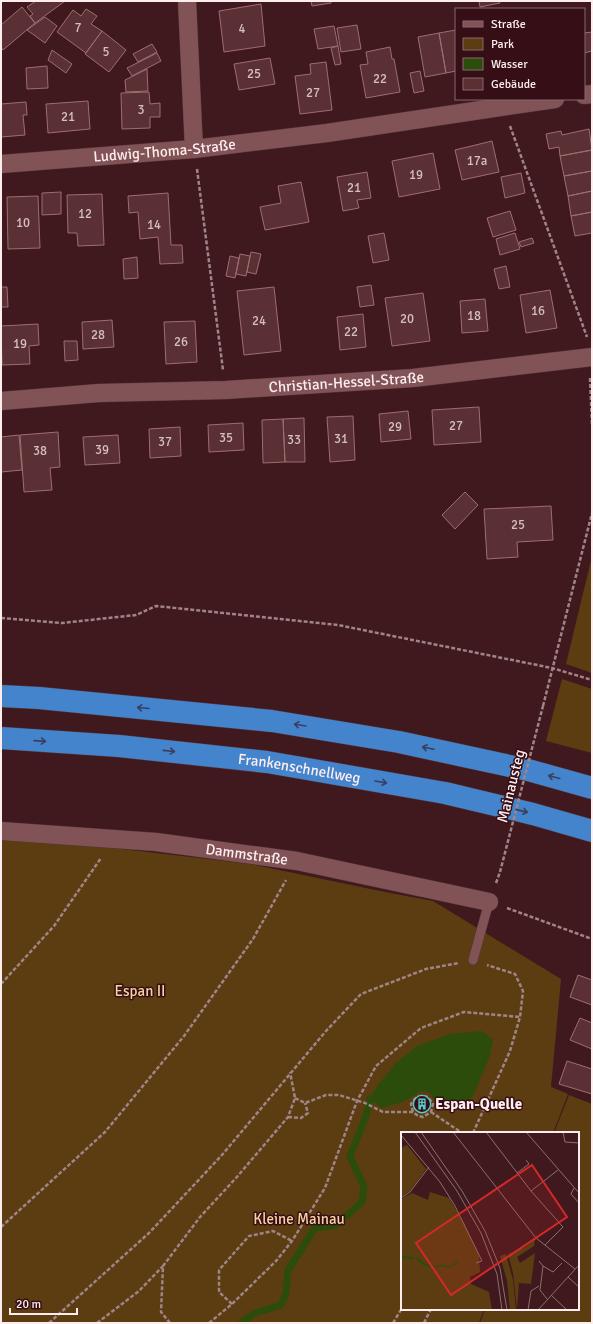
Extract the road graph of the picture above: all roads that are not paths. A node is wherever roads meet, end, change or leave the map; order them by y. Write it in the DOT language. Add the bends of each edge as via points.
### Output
graph roads {
  1 [pos="187,1"];
  2 [pos="548,100"];
  3 [pos="194,149"];
  4 [pos="1,164"];
  5 [pos="590,358"];
  6 [pos="1,401"];
  7 [pos="1,696"];
  8 [pos="1,738"];
  9 [pos="592,788"];
  10 [pos="1,831"];
  11 [pos="592,831"];
  12 [pos="489,902"];
  13 [pos="473,960"];
  1 -- 3 [label="street"];
  2 -- 3 [label="street, Ludwig-Thoma-Straße" via="327,133"];
  3 -- 4 [label="street, Ludwig-Thoma-Straße"];
  5 -- 6 [label="street, Christian-Hessel-Straße" via="413,378 226,390 99,393"];
  9 -- 7 [label="highway, one-way" via="528,770 399,742 272,721"];
  8 -- 11 [label="highway, Frankenschnellweg, one-way" via="119,746 267,762 446,793"];
  10 -- 12 [label="street, Dammstraße" via="156,842 297,860"];
  12 -- 13 [label="lane"];
}
